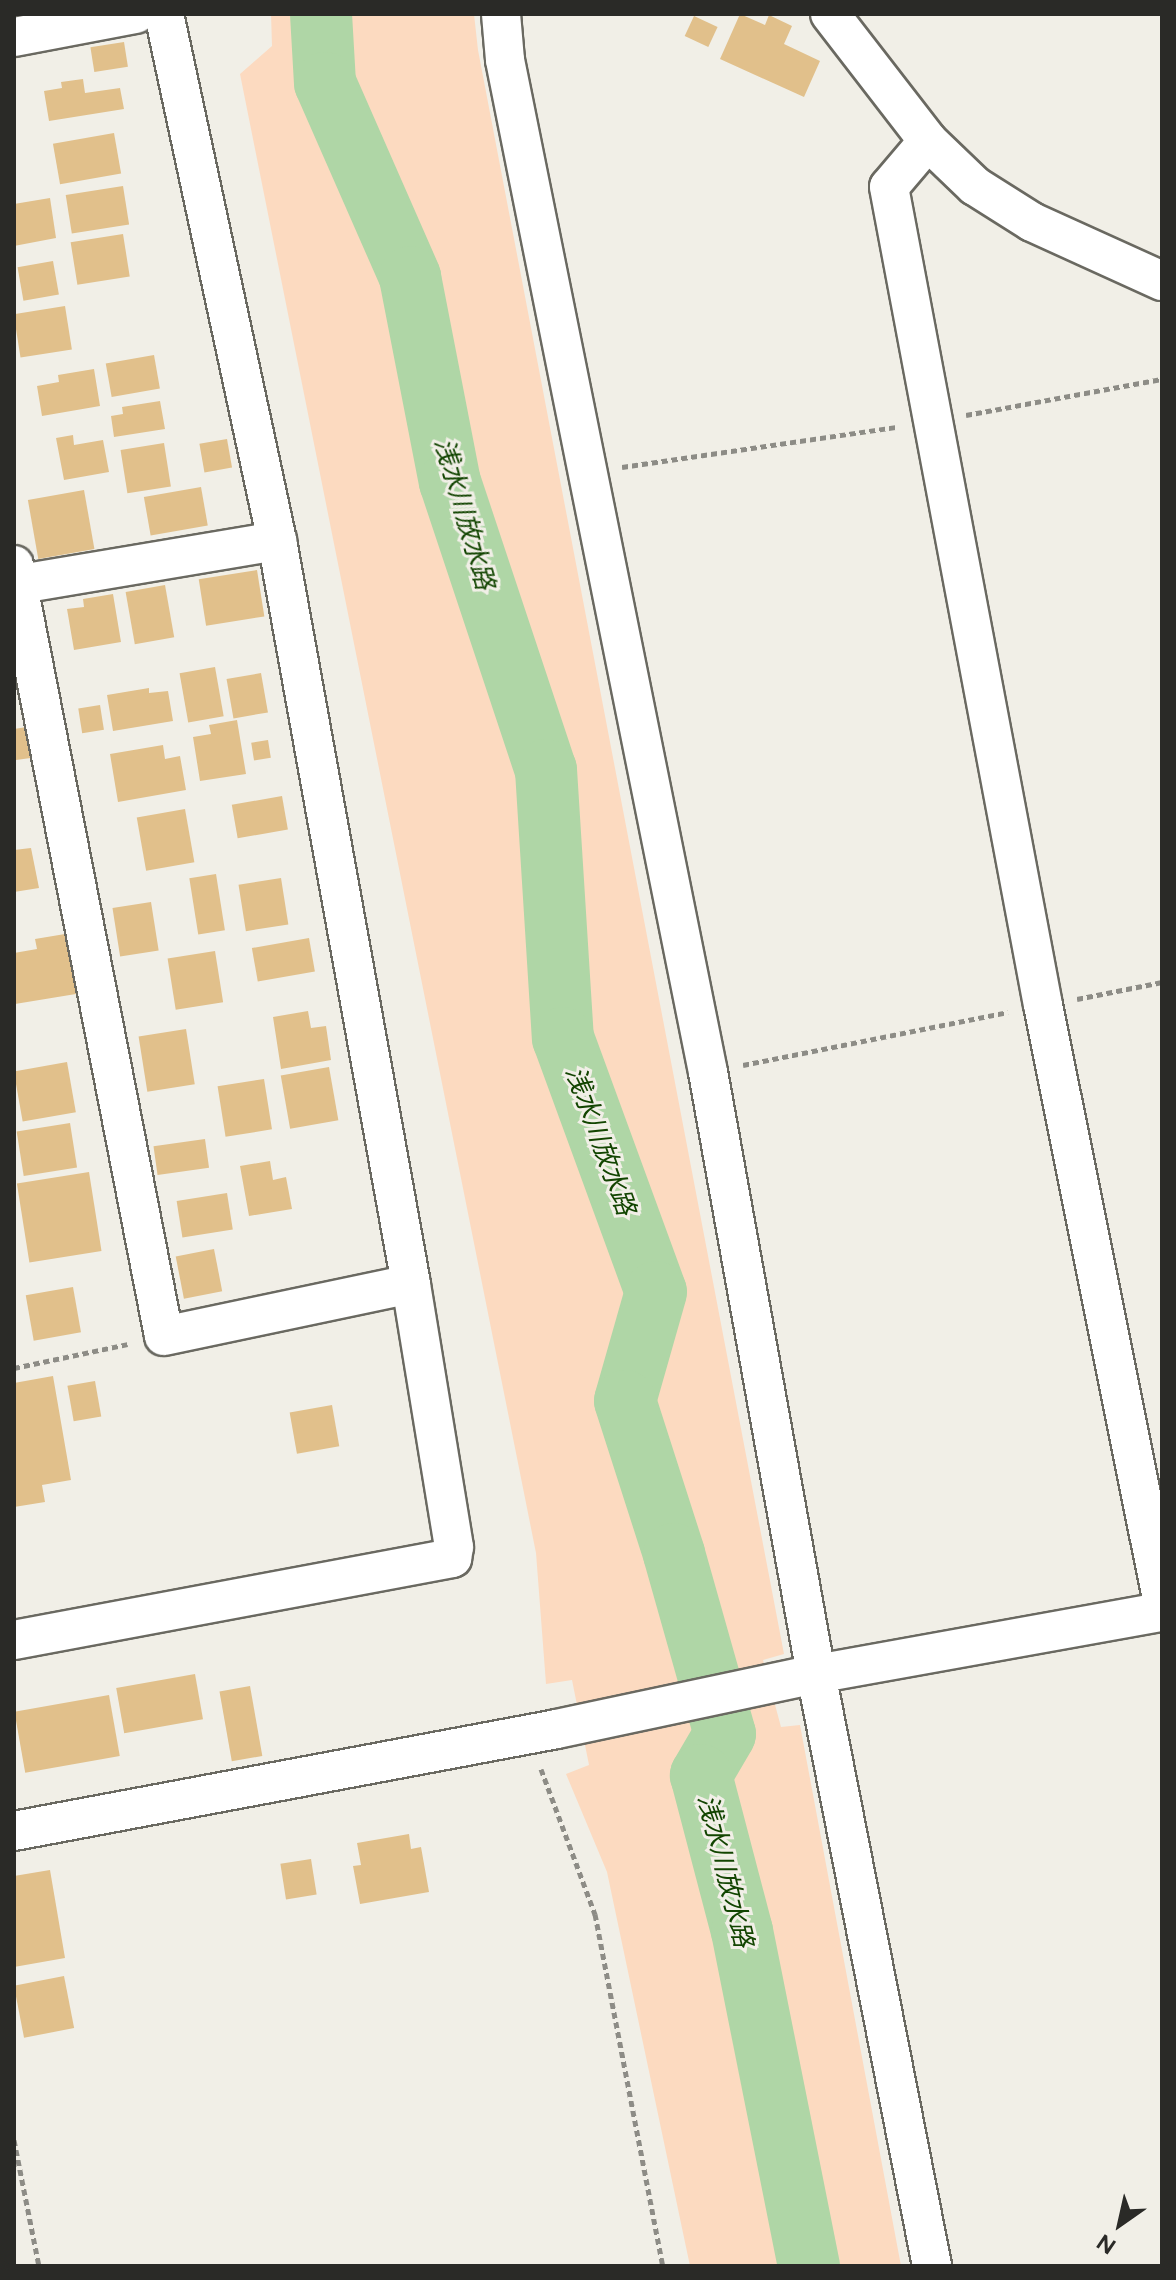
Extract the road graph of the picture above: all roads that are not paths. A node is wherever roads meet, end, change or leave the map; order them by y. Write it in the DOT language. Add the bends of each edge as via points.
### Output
graph roads {
  1 [pos="136,14"];
  2 [pos="164,14"];
  3 [pos="501,14"];
  4 [pos="830,14"];
  5 [pos="14,37"];
  6 [pos="928,141"];
  7 [pos="1162,281"];
  8 [pos="277,541"];
  9 [pos="15,578"];
  10 [pos="411,1284"];
  11 [pos="1162,1599"];
  12 [pos="1162,1612"];
  13 [pos="14,1640"];
  14 [pos="816,1674"];
  15 [pos="14,1831"];
  16 [pos="932,2266"];
  1 -- 5 [label="street"];
  2 -- 8 [label="street"];
  3 -- 14 [label="street" via="505,60 708,1072"];
  4 -- 6 [label="street"];
  6 -- 7 [label="street" via="975,186 1032,222"];
  6 -- 11 [label="street" via="889,187 1043,1005"];
  8 -- 9 [label="street"];
  8 -- 10 [label="street"];
  9 -- 10 [label="street" via="164,1336"];
  10 -- 13 [label="street" via="452,1558"];
  12 -- 14 [label="street"];
  14 -- 15 [label="street" via="543,1732"];
  14 -- 16 [label="street"];
}
